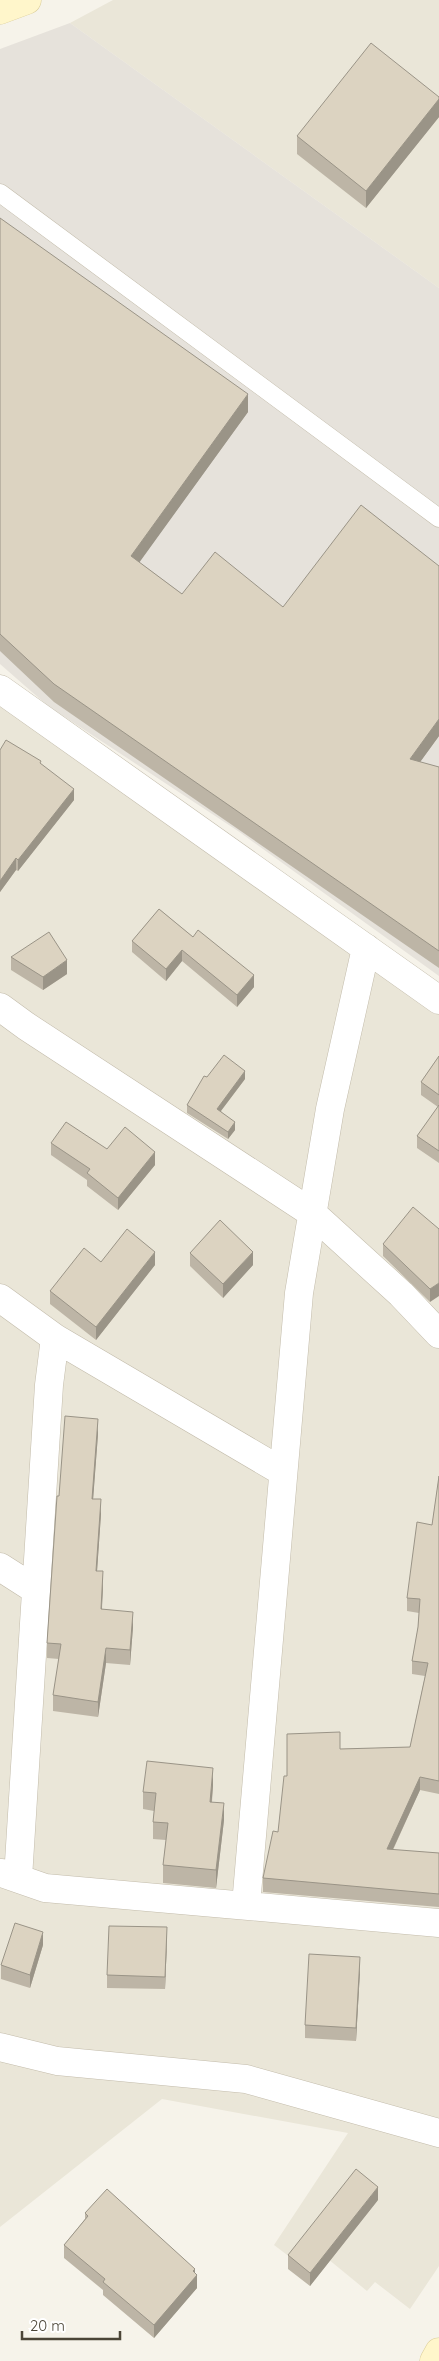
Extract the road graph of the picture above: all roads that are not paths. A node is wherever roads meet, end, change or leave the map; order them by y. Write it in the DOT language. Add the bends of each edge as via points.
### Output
graph roads {
  1 [pos="27,0"];
  2 [pos="0,10"];
  3 [pos="0,193"];
  4 [pos="439,518"];
  5 [pos="0,689"];
  6 [pos="366,948"];
  7 [pos="439,1000"];
  8 [pos="0,1007"];
  9 [pos="312,1213"];
  10 [pos="0,1298"];
  11 [pos="439,1334"];
  12 [pos="55,1338"];
  13 [pos="283,1472"];
  14 [pos="0,1567"];
  15 [pos="36,1590"];
  16 [pos="9,1875"];
  17 [pos="246,1905"];
  18 [pos="439,1922"];
  19 [pos="0,2047"];
  20 [pos="439,2132"];
  21 [pos="439,2352"];
  22 [pos="434,2361"];
  1 -- 2 [label="main road"];
  3 -- 4 [label="lane"];
  5 -- 6 [label="street"];
  6 -- 7 [label="street"];
  6 -- 9 [label="street" via="330,1109"];
  8 -- 9 [label="street"];
  9 -- 11 [label="street" via="401,1294"];
  9 -- 13 [label="street" via="298,1294"];
  10 -- 12 [label="street"];
  12 -- 13 [label="street"];
  12 -- 15 [label="street"];
  13 -- 17 [label="street"];
  14 -- 15 [label="street"];
  15 -- 16 [label="street"];
  16 -- 17 [label="street" via="45,1888"];
  17 -- 18 [label="street"];
  19 -- 20 [label="street" via="57,2061 246,2079"];
  21 -- 22 [label="main road"];
}
